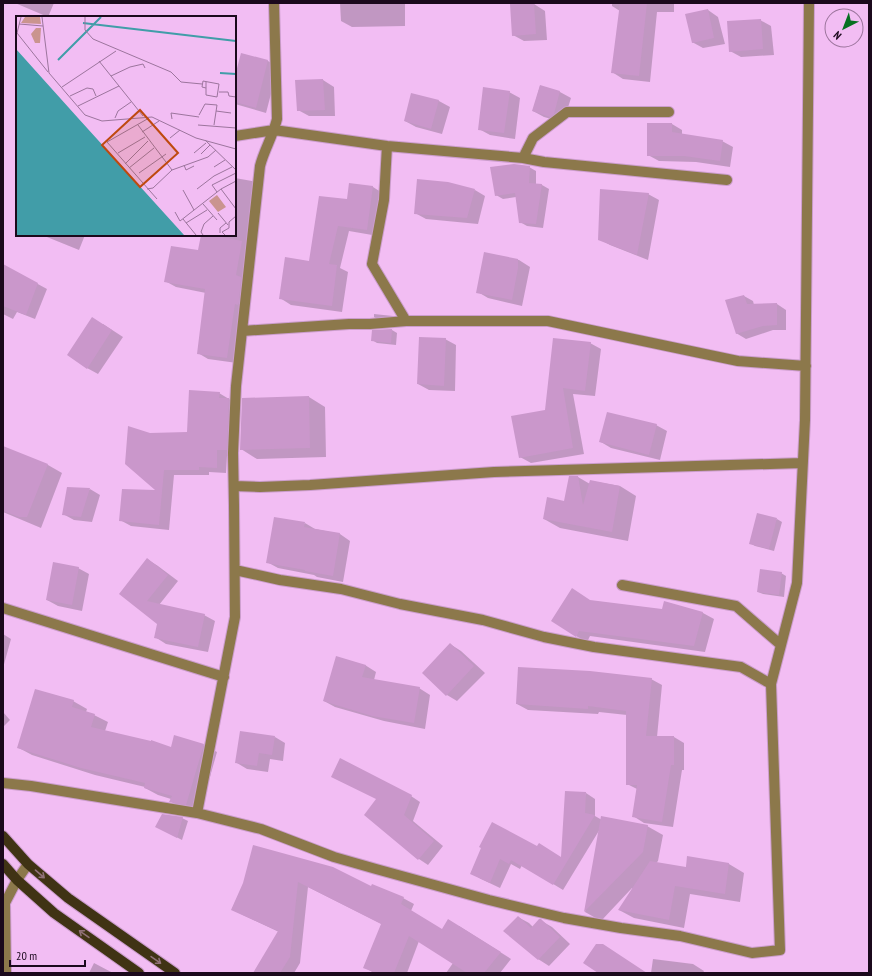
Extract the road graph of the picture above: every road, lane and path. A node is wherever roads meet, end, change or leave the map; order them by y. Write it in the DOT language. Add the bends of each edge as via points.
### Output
graph roads {
  1 [pos="274,3"];
  2 [pos="808,3"];
  3 [pos="669,112"];
  4 [pos="274,130"];
  5 [pos="236,136"];
  6 [pos="387,146"];
  7 [pos="523,158"];
  8 [pos="727,180"];
  9 [pos="406,321"];
  10 [pos="242,331"];
  11 [pos="806,366"];
  12 [pos="802,463"];
  13 [pos="234,486"];
  14 [pos="235,570"];
  15 [pos="622,585"];
  16 [pos="3,608"];
  17 [pos="781,645"];
  18 [pos="224,677"];
  19 [pos="771,684"];
  20 [pos="3,783"];
  21 [pos="197,813"];
  22 [pos="3,836"];
  23 [pos="3,864"];
  24 [pos="28,864"];
  25 [pos="17,880"];
  26 [pos="6,973"];
  27 [pos="139,973"];
  28 [pos="175,973"];
  1 -- 4 [label="street" via="277,120"];
  2 -- 11 [label="street"];
  3 -- 7 [label="street" via="567,112 533,138"];
  4 -- 5 [label="street"];
  4 -- 6 [label="street"];
  4 -- 10 [label="street" via="260,166"];
  6 -- 7 [label="street"];
  6 -- 9 [label="street" via="384,200 372,264"];
  7 -- 8 [label="street"];
  9 -- 10 [label="street"];
  9 -- 11 [label="street" via="548,321 738,361"];
  10 -- 13 [label="street" via="235,394"];
  11 -- 12 [label="street"];
  12 -- 13 [label="street" via="494,472 310,485"];
  12 -- 17 [label="street" via="797,583"];
  13 -- 14 [label="street"];
  14 -- 18 [label="street" via="235,617"];
  14 -- 19 [label="street" via="341,589 594,647 741,667"];
  15 -- 17 [label="street" via="736,606"];
  16 -- 18 [label="street"];
  17 -- 19 [label="street"];
  18 -- 21 [label="street"];
  19 -- 21 [label="street" via="780,950 752,953 680,936 564,918 334,858 261,829"];
  20 -- 21 [label="street"];
  22 -- 24 [label="main road"];
  23 -- 25 [label="main road"];
  24 -- 25 [label="street"];
  24 -- 28 [label="main road, one-way" via="68,898"];
  25 -- 26 [label="street" via="5,902"];
  27 -- 25 [label="main road, one-way" via="54,913"];
}
